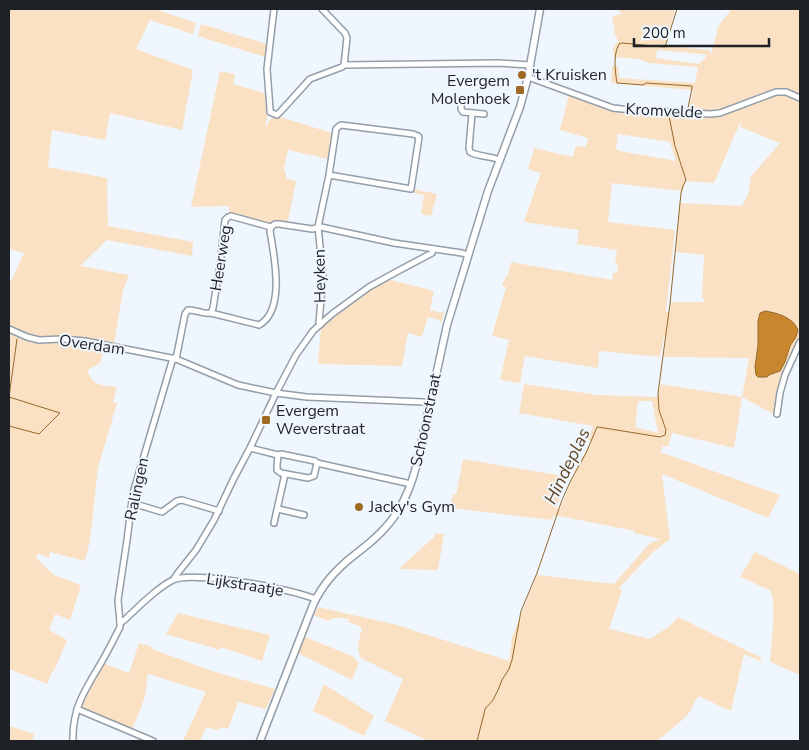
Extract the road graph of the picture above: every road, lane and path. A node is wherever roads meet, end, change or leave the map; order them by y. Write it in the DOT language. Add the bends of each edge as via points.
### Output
graph roads {
  1 [pos="274,9"];
  2 [pos="322,9"];
  3 [pos="540,9"];
  4 [pos="344,65"];
  5 [pos="530,65"];
  6 [pos="528,77"];
  7 [pos="800,98"];
  8 [pos="461,103"];
  9 [pos="472,113"];
  10 [pos="484,114"];
  11 [pos="500,160"];
  12 [pos="329,175"];
  13 [pos="271,227"];
  14 [pos="318,228"];
  15 [pos="433,249"];
  16 [pos="468,254"];
  17 [pos="211,313"];
  18 [pos="320,324"];
  19 [pos="9,329"];
  20 [pos="800,342"];
  21 [pos="174,358"];
  22 [pos="276,393"];
  23 [pos="430,403"];
  24 [pos="777,414"];
  25 [pos="250,448"];
  26 [pos="278,455"];
  27 [pos="317,463"];
  28 [pos="285,474"];
  29 [pos="411,484"];
  30 [pos="132,503"];
  31 [pos="278,509"];
  32 [pos="219,511"];
  33 [pos="304,515"];
  34 [pos="274,523"];
  35 [pos="174,579"];
  36 [pos="316,599"];
  37 [pos="120,623"];
  38 [pos="77,709"];
  39 [pos="73,741"];
  40 [pos="153,741"];
  41 [pos="260,741"];
  1 -- 4 [label="street" via="268,69 272,114 277,115 310,78"];
  2 -- 4 [label="street" via="347,38"];
  3 -- 5 [label="street, Schoonstraat"];
  4 -- 5 [label="street"];
  5 -- 6 [label="street, Schoonstraat"];
  6 -- 7 [label="street, Kromvelde" via="622,109 710,114 776,92"];
  6 -- 11 [label="street, Schoonstraat"];
  8 -- 9 [label="street" via="461,111"];
  9 -- 10 [label="street"];
  9 -- 11 [label="street" via="470,152"];
  11 -- 16 [label="street, Schoonstraat"];
  12 -- 12 [label="street, Heyken" via="410,189 418,136 338,126"];
  12 -- 14 [label="street, Heyken"];
  13 -- 14 [label="street, Heerweg" via="279,224"];
  13 -- 17 [label="street, Heerweg" via="231,216 225,220"];
  13 -- 17 [label="street" via="276,276 274,307 259,325"];
  14 -- 15 [label="street, Heerweg"];
  14 -- 18 [label="street, Heyken" via="324,275"];
  15 -- 16 [label="street, Heerweg"];
  15 -- 18 [label="street, Ralingen" via="432,253 370,287"];
  16 -- 23 [label="street, Schoonstraat" via="447,325"];
  17 -- 21 [label="street, Ralingen" via="186,311"];
  18 -- 22 [label="street, Ralingen" via="296,355"];
  19 -- 21 [label="street, Overdam" via="39,340 85,341"];
  20 -- 24 [label="street" via="785,375"];
  21 -- 22 [label="street, Overdam" via="238,385"];
  21 -- 30 [label="street, Ralingen"];
  22 -- 23 [label="street, Overdam" via="307,398"];
  22 -- 25 [label="street, Ralingen"];
  23 -- 29 [label="street, Schoonstraat"];
  25 -- 26 [label="street"];
  25 -- 32 [label="street, Ralingen"];
  26 -- 27 [label="street"];
  26 -- 28 [label="street" via="277,470"];
  27 -- 28 [label="street" via="314,476 310,478"];
  27 -- 29 [label="street"];
  28 -- 31 [label="street"];
  29 -- 36 [label="street, Schoonstraat" via="401,507 386,527 341,567"];
  30 -- 32 [label="street" via="162,512 182,500"];
  30 -- 37 [label="street, Ralingen" via="118,600"];
  31 -- 33 [label="street"];
  31 -- 34 [label="street"];
  32 -- 35 [label="street, Ralingen"];
  35 -- 36 [label="street, Lijkstraatje" via="194,577 246,583"];
  35 -- 37 [label="street, Ralingen"];
  36 -- 41 [label="street, Schoonstraat"];
  37 -- 38 [label="street, Ralingen"];
  38 -- 39 [label="street, Ralingen"];
  38 -- 40 [label="street"];
}
